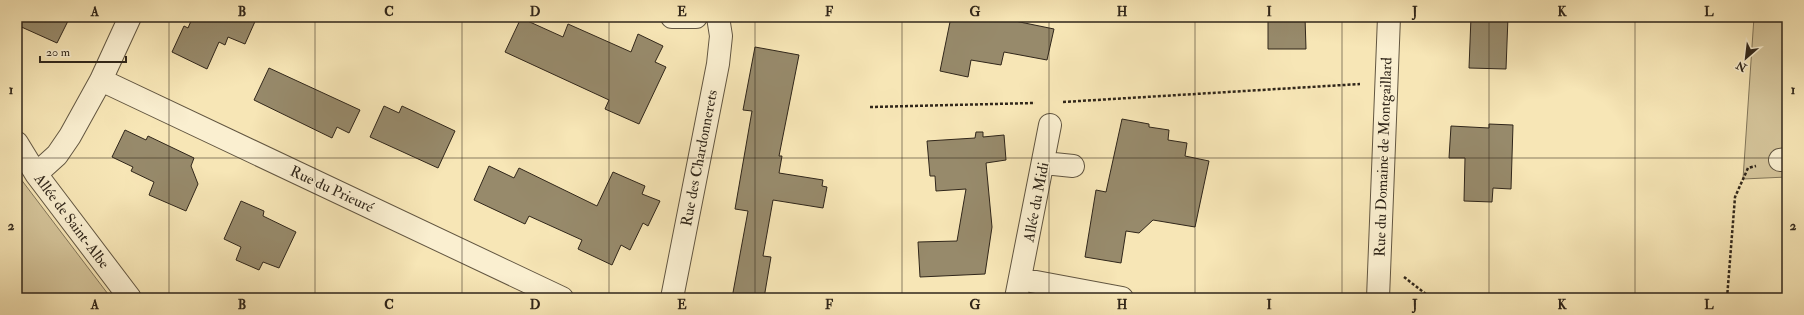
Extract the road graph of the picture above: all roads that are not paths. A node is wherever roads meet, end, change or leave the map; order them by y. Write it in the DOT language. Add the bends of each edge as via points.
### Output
graph roads {
  1 [pos="130,17"];
  2 [pos="672,17"];
  3 [pos="696,17"];
  4 [pos="718,17"];
  5 [pos="1388,17"];
  6 [pos="101,80"];
  7 [pos="1050,125"];
  8 [pos="17,143"];
  9 [pos="1044,163"];
  10 [pos="1073,166"];
  11 [pos="36,174"];
  12 [pos="1018,288"];
  13 [pos="130,298"];
  14 [pos="562,298"];
  15 [pos="672,298"];
  16 [pos="1122,298"];
  17 [pos="1378,298"];
  1 -- 6 [label="street"];
  2 -- 3 [label="street"];
  4 -- 15 [label="street, Rue des Chardonnerets" via="721,36 718,64"];
  5 -- 17 [label="street, Rue du Domaine de Montgaillard"];
  6 -- 11 [label="street" via="57,155"];
  6 -- 14 [label="street, Rue du Prieuré"];
  7 -- 9 [label="street, Allée du Midi"];
  8 -- 11 [label="street, Allée de Saint-Albe"];
  9 -- 10 [label="street"];
  9 -- 12 [label="street, Allée du Midi"];
  11 -- 13 [label="street, Allée de Saint-Albe"];
  12 -- 16 [label="street, Allée du Midi"];
}
